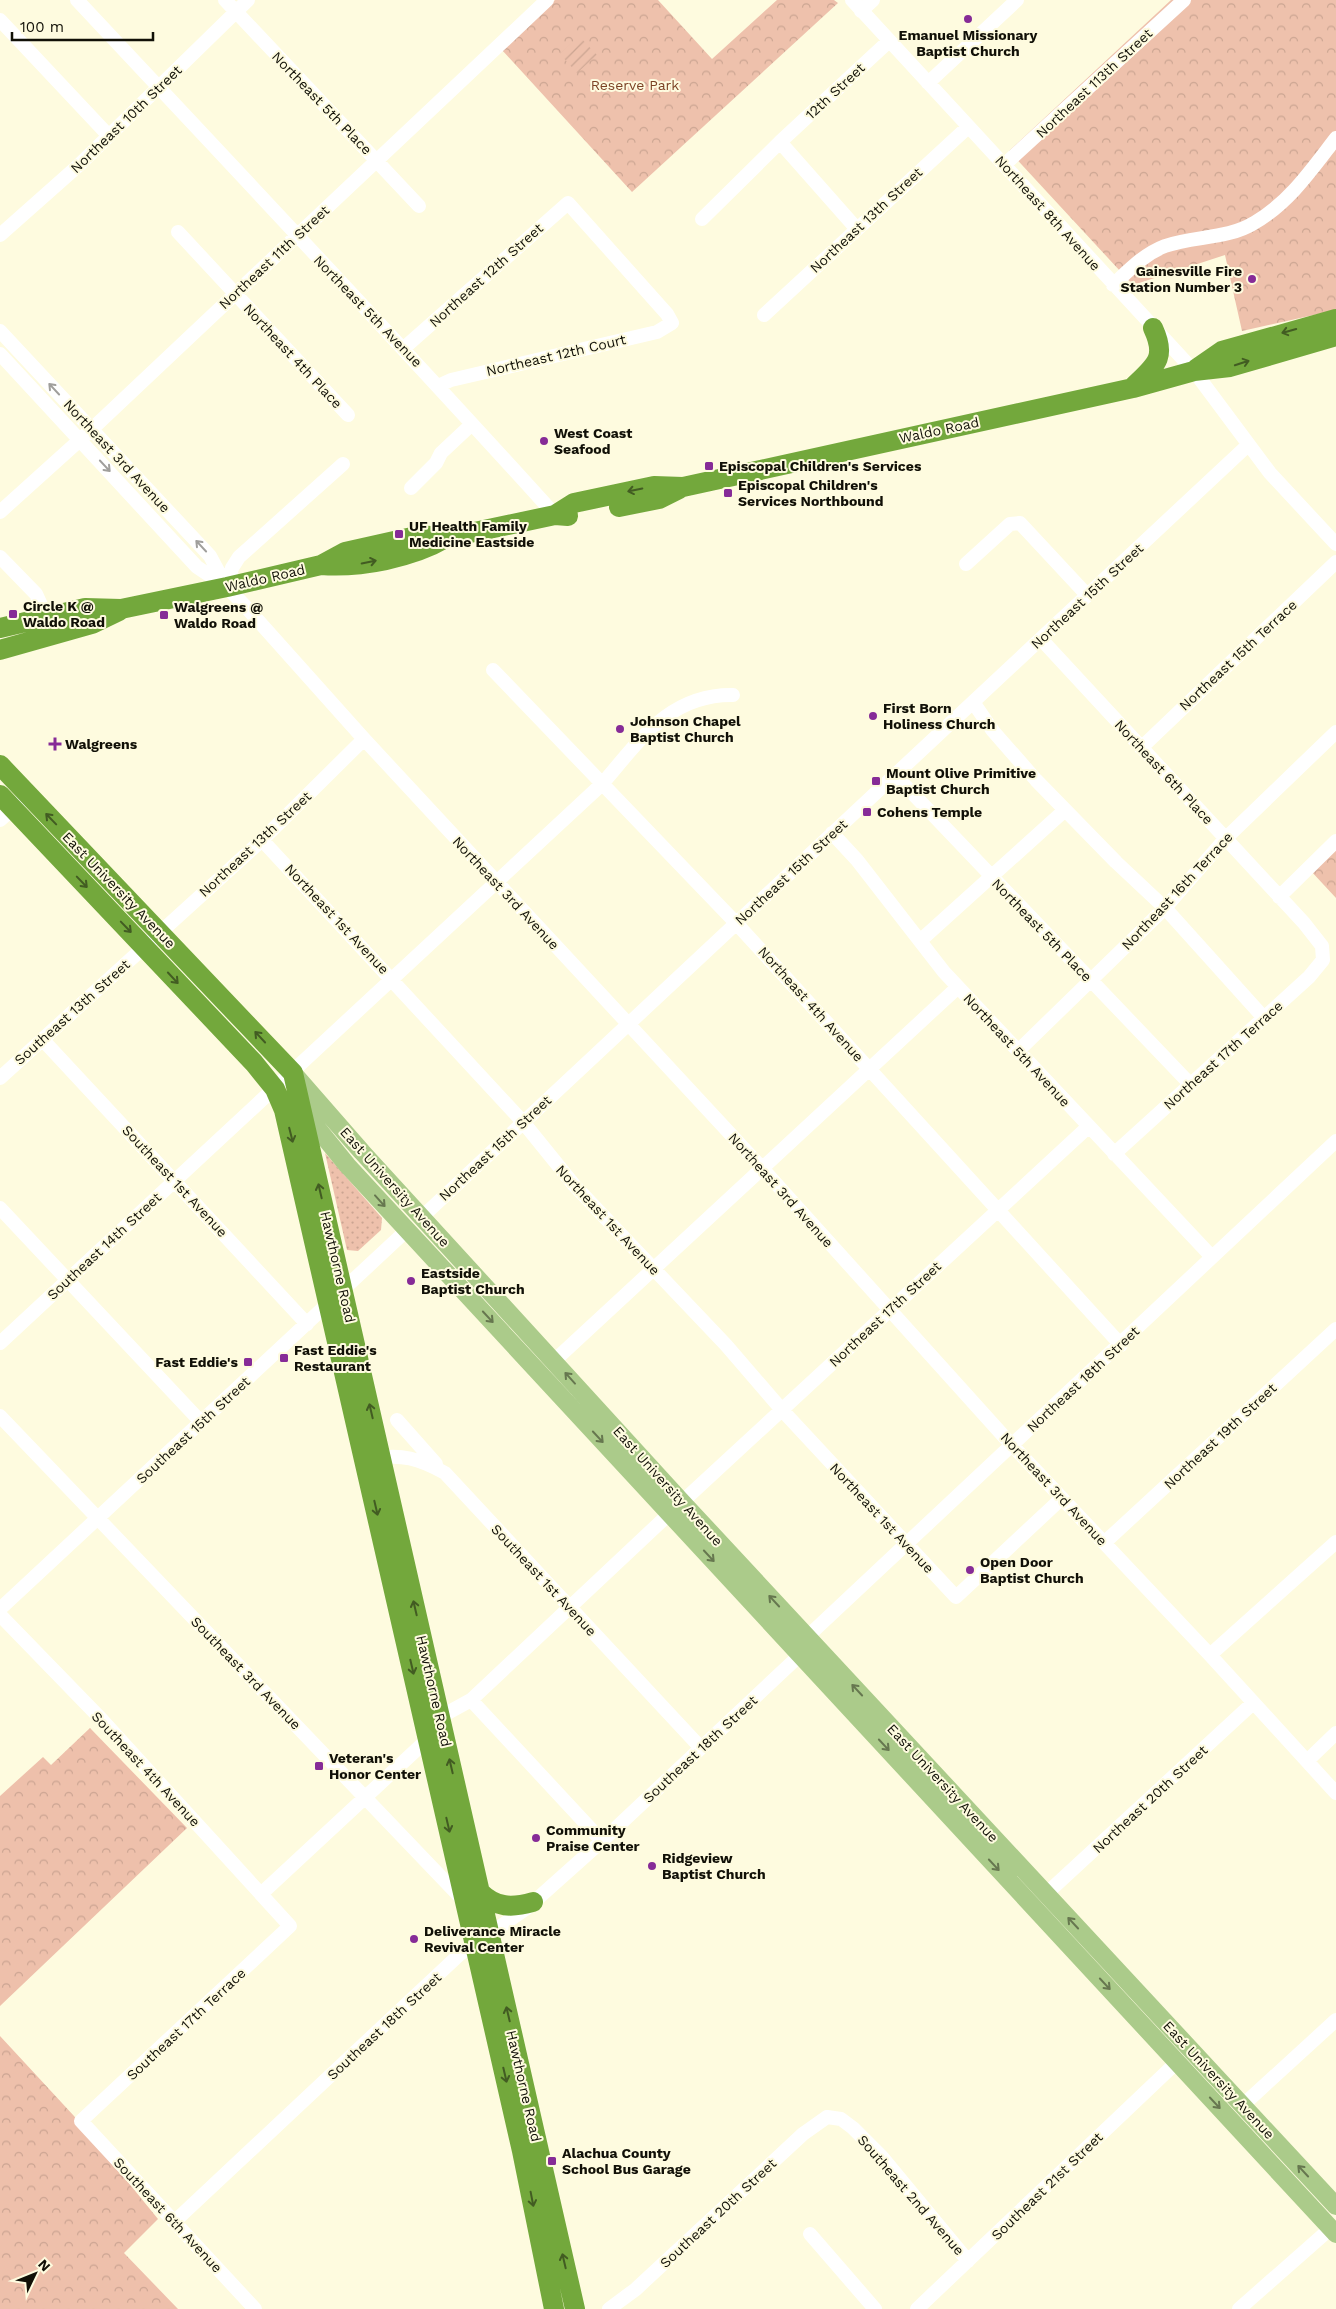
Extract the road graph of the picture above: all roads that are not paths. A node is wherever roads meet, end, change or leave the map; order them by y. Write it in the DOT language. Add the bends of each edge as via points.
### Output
graph roads {
  1 [pos="76,0"];
  2 [pos="224,0"];
  3 [pos="248,0"];
  4 [pos="852,0"];
  5 [pos="873,0"];
  6 [pos="1184,0"];
  7 [pos="542,2"];
  8 [pos="1008,3"];
  9 [pos="862,11"];
  10 [pos="235,12"];
  11 [pos="0,20"];
  12 [pos="889,41"];
  13 [pos="928,83"];
  14 [pos="159,88"];
  15 [pos="968,127"];
  16 [pos="109,136"];
  17 [pos="1336,138"];
  18 [pos="780,142"];
  19 [pos="377,160"];
  20 [pos="1004,165"];
  21 [pos="419,206"];
  22 [pos="702,219"];
  23 [pos="856,228"];
  24 [pos="178,232"];
  25 [pos="0,235"];
  26 [pos="296,236"];
  27 [pos="1113,285"];
  28 [pos="235,294"];
  29 [pos="764,315"];
  30 [pos="1336,319"];
  31 [pos="672,323"];
  32 [pos="1153,328"];
  33 [pos="0,331"];
  34 [pos="1336,336"];
  35 [pos="13,345"];
  36 [pos="404,348"];
  37 [pos="1,355"];
  38 [pos="1194,371"];
  39 [pos="438,386"];
  40 [pos="1132,388"];
  41 [pos="348,415"];
  42 [pos="472,424"];
  43 [pos="92,429"];
  44 [pos="80,440"];
  45 [pos="1248,445"];
  46 [pos="343,464"];
  47 [pos="411,488"];
  48 [pos="164,506"];
  49 [pos="0,512"];
  50 [pos="555,515"];
  51 [pos="152,517"];
  52 [pos="1336,544"];
  53 [pos="0,557"];
  54 [pos="1336,562"];
  55 [pos="966,564"];
  56 [pos="227,587"];
  57 [pos="1087,595"];
  58 [pos="121,609"];
  59 [pos="46,616"];
  60 [pos="0,628"];
  61 [pos="1041,639"];
  62 [pos="0,650"];
  63 [pos="494,670"];
  64 [pos="733,695"];
  65 [pos="973,702"];
  66 [pos="1336,732"];
  67 [pos="364,739"];
  68 [pos="1141,748"];
  69 [pos="0,766"];
  70 [pos="894,775"];
  71 [pos="602,784"];
  72 [pos="28,795"];
  73 [pos="4,808"];
  74 [pos="1065,810"];
  75 [pos="832,833"];
  76 [pos="1225,839"];
  77 [pos="262,840"];
  78 [pos="1336,841"];
  79 [pos="991,878"];
  80 [pos="497,883"];
  81 [pos="1279,897"];
  82 [pos="1165,908"];
  83 [pos="736,923"];
  84 [pos="160,932"];
  85 [pos="921,940"];
  86 [pos="144,947"];
  87 [pos="1323,952"];
  88 [pos="393,980"];
  89 [pos="1090,981"];
  90 [pos="958,987"];
  91 [pos="1264,1018"];
  92 [pos="627,1025"];
  93 [pos="42,1039"];
  94 [pos="1018,1051"];
  95 [pos="869,1068"];
  96 [pos="294,1073"];
  97 [pos="0,1078"];
  98 [pos="1190,1084"];
  99 [pos="275,1089"];
  100 [pos="301,1108"];
  101 [pos="523,1122"];
  102 [pos="1088,1127"];
  103 [pos="1336,1141"];
  104 [pos="1114,1154"];
  105 [pos="761,1167"];
  106 [pos="175,1181"];
  107 [pos="0,1208"];
  108 [pos="997,1211"];
  109 [pos="422,1217"];
  110 [pos="407,1230"];
  111 [pos="1212,1257"];
  112 [pos="653,1268"];
  113 [pos="69,1279"];
  114 [pos="336,1296"];
  115 [pos="890,1310"];
  116 [pos="307,1324"];
  117 [pos="1336,1329"];
  118 [pos="0,1343"];
  119 [pos="1121,1345"];
  120 [pos="554,1361"];
  121 [pos="540,1374"];
  122 [pos="782,1410"];
  123 [pos="0,1416"];
  124 [pos="397,1420"];
  125 [pos="201,1422"];
  126 [pos="1013,1446"];
  127 [pos="374,1459"];
  128 [pos="445,1473"];
  129 [pos="1062,1498"];
  130 [pos="682,1502"];
  131 [pos="669,1514"];
  132 [pos="98,1519"];
  133 [pos="1336,1542"];
  134 [pos="1104,1543"];
  135 [pos="907,1544"];
  136 [pos="569,1607"];
  137 [pos="0,1609"];
  138 [pos="0,1615"];
  139 [pos="807,1636"];
  140 [pos="800,1655"];
  141 [pos="1210,1655"];
  142 [pos="471,1700"];
  143 [pos="1253,1703"];
  144 [pos="440,1717"];
  145 [pos="1336,1733"];
  146 [pos="428,1739"];
  147 [pos="701,1748"];
  148 [pos="1307,1761"];
  149 [pos="931,1784"];
  150 [pos="1336,1793"];
  151 [pos="364,1797"];
  152 [pos="602,1841"];
  153 [pos="261,1894"];
  154 [pos="1046,1894"];
  155 [pos="473,1898"];
  156 [pos="533,1902"];
  157 [pos="1033,1907"];
  158 [pos="290,1926"];
  159 [pos="482,1938"];
  160 [pos="1336,2020"];
  161 [pos="1194,2054"];
  162 [pos="1177,2062"];
  163 [pos="1242,2106"];
  164 [pos="827,2117"];
  165 [pos="1230,2119"];
  166 [pos="81,2121"];
  167 [pos="1336,2206"];
  168 [pos="174,2222"];
  169 [pos="1334,2229"];
  170 [pos="810,2234"];
  171 [pos="968,2261"];
  172 [pos="255,2309"];
  173 [pos="554,2309"];
  174 [pos="575,2309"];
  175 [pos="609,2309"];
  176 [pos="875,2309"];
  177 [pos="917,2309"];
  178 [pos="1239,2309"];
  1 -- 14 [label="street, Northeast 5th Avenue"];
  2 -- 10 [label="street, Northeast 5th Place"];
  3 -- 10 [label="street, Northeast 10th Street"];
  4 -- 9 [label="street, Northeast 8th Avenue"];
  5 -- 9 [label="street"];
  6 -- 20 [label="street, Northeast 113th Street"];
  7 -- 19 [label="street, Northeast 11th Street"];
  8 -- 13 [label="street"];
  9 -- 12 [label="street, Northeast 8th Avenue"];
  10 -- 14 [label="street, Northeast 10th Street"];
  10 -- 19 [label="street, Northeast 5th Place"];
  11 -- 16 [label="street"];
  12 -- 13 [label="street, Northeast 8th Avenue"];
  12 -- 18 [label="street, 12th Street"];
  13 -- 15 [label="street, Northeast 8th Avenue"];
  14 -- 16 [label="street, Northeast 10th Street"];
  14 -- 26 [label="street, Northeast 5th Avenue"];
  15 -- 20 [label="street, Northeast 8th Avenue"];
  15 -- 23 [label="street, Northeast 13th Street"];
  16 -- 25 [label="street, Northeast 10th Street"];
  17 -- 27 [label="street" via="1300,184 1254,224 1164,247 1136,263"];
  18 -- 22 [label="street"];
  18 -- 23 [label="street"];
  19 -- 21 [label="street, Northeast 5th Place"];
  19 -- 26 [label="street, Northeast 11th Street"];
  20 -- 27 [label="street, Northeast 8th Avenue"];
  23 -- 29 [label="street, Northeast 13th Street"];
  24 -- 28 [label="street, Northeast 4th Place"];
  26 -- 28 [label="street, Northeast 11th Street"];
  26 -- 36 [label="street, Northeast 5th Avenue"];
  27 -- 32 [label="street, Northeast 8th Avenue"];
  28 -- 41 [label="street, Northeast 4th Place"];
  28 -- 43 [label="street, Northeast 11th Street"];
  30 -- 38 [label="highway, Waldo Road, one-way" via="1222,351"];
  31 -- 36 [label="street, Northeast 12th Street" via="668,314 617,255 568,203"];
  31 -- 39 [label="street, Northeast 12th Court" via="658,332 451,380"];
  32 -- 38 [label="street, Northeast 8th Avenue"];
  32 -- 40 [label="highway" via="1160,342 1159,359"];
  33 -- 35 [label="street, Northeast 3rd Avenue"];
  38 -- 34 [label="highway, Waldo Road, one-way" via="1230,367"];
  35 -- 37 [label="street"];
  43 -- 35 [label="street, Northeast 3rd Avenue, one-way"];
  36 -- 39 [label="street, Northeast 5th Avenue"];
  37 -- 44 [label="street, Northeast 3rd Avenue"];
  38 -- 40 [label="highway, Waldo Road"];
  38 -- 45 [label="street, Northeast 8th Avenue"];
  39 -- 42 [label="street, Northeast 5th Avenue"];
  40 -- 50 [label="highway, Waldo Road" via="683,486 654,486 574,503"];
  42 -- 47 [label="street"];
  42 -- 50 [label="street, Northeast 5th Avenue"];
  43 -- 44 [label="street, Northeast 11th Street"];
  43 -- 48 [label="street, Northeast 3rd Avenue"];
  44 -- 49 [label="street, Northeast 11th Street"];
  44 -- 51 [label="street, Northeast 3rd Avenue, one-way"];
  45 -- 52 [label="street, Northeast 8th Avenue"];
  45 -- 57 [label="street, Northeast 15th Street"];
  46 -- 56 [label="street" via="239,557"];
  48 -- 51 [label="street"];
  56 -- 48 [label="street, Northeast 3rd Avenue, one-way" via="210,556"];
  50 -- 56 [label="highway, Waldo Road" via="446,538 426,550 347,567 321,565"];
  51 -- 56 [label="street, Northeast 3rd Avenue" via="197,566"];
  53 -- 59 [label="street" via="36,594"];
  54 -- 68 [label="street, Northeast 15th Terrace"];
  55 -- 57 [label="street" via="1010,524 1020,523"];
  56 -- 58 [label="highway, Waldo Road"];
  56 -- 67 [label="street, Northeast 3rd Avenue"];
  57 -- 61 [label="street, Northeast 15th Street"];
  58 -- 59 [label="highway, Waldo Road" via="85,608"];
  58 -- 62 [label="highway, Waldo Road" via="92,624"];
  59 -- 60 [label="highway, Waldo Road"];
  61 -- 65 [label="street, Northeast 15th Street"];
  61 -- 68 [label="street, Northeast 6th Place"];
  63 -- 71 [label="street, Northeast 4th Avenue"];
  64 -- 71 [label="street" via="686,702 654,725"];
  65 -- 70 [label="street, Northeast 15th Street"];
  65 -- 74 [label="street" via="1007,748"];
  66 -- 76 [label="street, Northeast 16th Terrace"];
  67 -- 77 [label="street, Northeast 13th Street"];
  67 -- 80 [label="street, Northeast 3rd Avenue"];
  68 -- 76 [label="street, Northeast 6th Place"];
  69 -- 72 [label="highway, East University Avenue"];
  70 -- 75 [label="street, Northeast 15th Street"];
  70 -- 79 [label="street, Northeast 5th Place"];
  71 -- 80 [label="street, Southeast 14th Street"];
  71 -- 83 [label="street, Northeast 4th Avenue"];
  72 -- 73 [label="street"];
  84 -- 72 [label="highway, East University Avenue, one-way"];
  73 -- 86 [label="highway, East University Avenue, one-way"];
  74 -- 79 [label="street"];
  74 -- 82 [label="street"];
  75 -- 83 [label="street, Northeast 15th Street"];
  75 -- 85 [label="street, Northeast 5th Avenue"];
  76 -- 81 [label="street, Northeast 6th Place"];
  76 -- 82 [label="street, Northeast 16th Terrace"];
  77 -- 84 [label="street, Northeast 13th Street"];
  77 -- 88 [label="street, Northeast 1st Avenue"];
  78 -- 81 [label="street"];
  79 -- 85 [label="street"];
  79 -- 89 [label="street, Northeast 5th Place"];
  80 -- 88 [label="street, Southeast 14th Street"];
  80 -- 92 [label="street, Northeast 3rd Avenue"];
  81 -- 87 [label="street, Northeast 6th Place" via="1314,935"];
  82 -- 89 [label="street, Northeast 16th Terrace"];
  82 -- 91 [label="street"];
  83 -- 92 [label="street, Northeast 15th Street"];
  83 -- 95 [label="street, Northeast 4th Avenue"];
  84 -- 86 [label="street, Northeast 13th Street"];
  96 -- 84 [label="highway, East University Avenue, one-way"];
  85 -- 90 [label="street, Northeast 5th Avenue"];
  86 -- 93 [label="street, Southeast 13th Street"];
  86 -- 99 [label="highway, East University Avenue, one-way"];
  87 -- 91 [label="street, Northeast 17th Terrace" via="1323,960 1309,977"];
  88 -- 96 [label="street, Southeast 14th Street"];
  88 -- 101 [label="street, Northeast 1st Avenue"];
  89 -- 94 [label="street, Northeast 16th Terrace"];
  89 -- 98 [label="street, Northeast 5th Place"];
  90 -- 94 [label="street, Northeast 5th Avenue"];
  90 -- 95 [label="street"];
  91 -- 98 [label="street, Northeast 17th Terrace"];
  92 -- 101 [label="street, Northeast 15th Street"];
  92 -- 105 [label="street, Northeast 3rd Avenue"];
  93 -- 97 [label="street, Southeast 13th Street"];
  93 -- 106 [label="street, Southeast 1st Avenue"];
  94 -- 102 [label="street, Northeast 5th Avenue"];
  95 -- 105 [label="street"];
  95 -- 108 [label="street, Northeast 4th Avenue"];
  96 -- 99 [label="street, Southeast 14th Street"];
  96 -- 100 [label="highway, Hawthorne Road"];
  96 -- 109 [label="main road, East University Avenue"];
  98 -- 104 [label="street, Northeast 17th Terrace"];
  99 -- 100 [label="main road, East University Avenue"];
  99 -- 106 [label="street, Southeast 14th Street"];
  99 -- 114 [label="highway, Hawthorne Road, one-way"];
  100 -- 110 [label="main road, East University Avenue, one-way"];
  114 -- 100 [label="highway, Hawthorne Road, one-way"];
  101 -- 109 [label="street, Northeast 15th Street"];
  101 -- 112 [label="street, Northeast 1st Avenue" via="574,1186"];
  102 -- 104 [label="street, Northeast 5th Avenue"];
  102 -- 108 [label="street, Northeast 17th Street"];
  103 -- 111 [label="street, Northeast 18th Street"];
  104 -- 111 [label="street, Northeast 5th Avenue"];
  105 -- 112 [label="street"];
  105 -- 115 [label="street, Northeast 3rd Avenue"];
  106 -- 113 [label="street, Southeast 14th Street"];
  106 -- 116 [label="street, Southeast 1st Avenue"];
  107 -- 113 [label="street"];
  108 -- 115 [label="street, Northeast 17th Street"];
  108 -- 119 [label="street, Northeast 4th Avenue"];
  109 -- 110 [label="main road"];
  109 -- 120 [label="main road, East University Avenue"];
  110 -- 114 [label="street, Southeast 15th Street"];
  110 -- 121 [label="main road, East University Avenue, one-way"];
  111 -- 119 [label="street, Northeast 18th Street"];
  112 -- 120 [label="street"];
  112 -- 122 [label="street, Northeast 1st Avenue"];
  113 -- 118 [label="street, Southeast 14th Street"];
  113 -- 125 [label="street"];
  114 -- 116 [label="street, Southeast 15th Street"];
  114 -- 127 [label="highway, Hawthorne Road"];
  115 -- 122 [label="street, Northeast 17th Street"];
  115 -- 126 [label="street, Northeast 3rd Avenue"];
  116 -- 125 [label="street, Southeast 15th Street"];
  117 -- 134 [label="street, Northeast 19th Street"];
  119 -- 126 [label="street, Northeast 18th Street"];
  120 -- 121 [label="main road"];
  130 -- 120 [label="main road, East University Avenue, one-way"];
  121 -- 131 [label="main road, East University Avenue, one-way"];
  122 -- 130 [label="street, Northeast 17th Street"];
  122 -- 135 [label="street, Northeast 1st Avenue"];
  123 -- 132 [label="street, Southeast 3rd Avenue"];
  124 -- 128 [label="street"];
  125 -- 132 [label="street, Southeast 15th Street"];
  126 -- 129 [label="street, Northeast 3rd Avenue"];
  126 -- 135 [label="street, Northeast 18th Street"];
  127 -- 128 [label="street, Southeast 1st Avenue" via="421,1460"];
  144 -- 127 [label="highway, Hawthorne Road, one-way"];
  127 -- 146 [label="highway, Hawthorne Road, one-way"];
  128 -- 136 [label="street, Southeast 1st Avenue"];
  129 -- 134 [label="street, Northeast 3rd Avenue"];
  129 -- 135 [label="street, Northeast 1st Avenue" via="956,1597"];
  130 -- 131 [label="main road"];
  139 -- 130 [label="main road, East University Avenue, one-way"];
  131 -- 136 [label="street"];
  131 -- 140 [label="main road, East University Avenue, one-way"];
  132 -- 137 [label="street, Southeast 15th Street"];
  132 -- 151 [label="street, Southeast 3rd Avenue"];
  133 -- 141 [label="street"];
  134 -- 141 [label="street, Northeast 3rd Avenue"];
  135 -- 139 [label="street, Northeast 18th Street"];
  136 -- 142 [label="street"];
  136 -- 147 [label="street, Southeast 1st Avenue"];
  138 -- 153 [label="street, Southeast 4th Avenue" via="103,1721"];
  139 -- 140 [label="main road"];
  149 -- 139 [label="main road, East University Avenue, one-way"];
  140 -- 147 [label="street, Southeast 18th Street"];
  140 -- 149 [label="main road, East University Avenue, one-way"];
  141 -- 143 [label="street, Northeast 3rd Avenue"];
  142 -- 144 [label="street"];
  142 -- 152 [label="street"];
  143 -- 148 [label="street, Northeast 3rd Avenue"];
  143 -- 154 [label="street, Northeast 20th Street"];
  155 -- 144 [label="highway, Hawthorne Road, one-way"];
  145 -- 148 [label="street"];
  146 -- 151 [label="street"];
  146 -- 155 [label="highway, Hawthorne Road, one-way"];
  147 -- 152 [label="street, Southeast 18th Street"];
  148 -- 150 [label="street, Northeast 3rd Avenue"];
  149 -- 154 [label="main road, East University Avenue"];
  149 -- 157 [label="main road, East University Avenue, one-way"];
  151 -- 153 [label="street"];
  151 -- 155 [label="street, Southeast 3rd Avenue"];
  152 -- 156 [label="street, Southeast 18th Street"];
  153 -- 158 [label="street, Southeast 4th Avenue"];
  154 -- 157 [label="main road"];
  161 -- 154 [label="main road, East University Avenue, one-way"];
  155 -- 156 [label="highway" via="513,1906"];
  155 -- 159 [label="highway, Hawthorne Road"];
  156 -- 159 [label="street, Southeast 18th Street"];
  157 -- 162 [label="main road, East University Avenue, one-way"];
  158 -- 166 [label="street, Southeast 17th Terrace"];
  159 -- 168 [label="street, Southeast 18th Street"];
  159 -- 173 [label="highway, Hawthorne Road, one-way"];
  174 -- 159 [label="highway, Hawthorne Road, one-way"];
  160 -- 163 [label="street"];
  161 -- 162 [label="main road"];
  161 -- 163 [label="main road, East University Avenue"];
  162 -- 165 [label="main road, East University Avenue, one-way"];
  162 -- 171 [label="street, Southeast 21st Street"];
  163 -- 165 [label="main road"];
  167 -- 163 [label="main road, East University Avenue, one-way"];
  164 -- 171 [label="street, Southeast 2nd Avenue" via="841,2119 882,2157"];
  164 -- 175 [label="street, Southeast 20th Street" via="803,2134 636,2289"];
  165 -- 169 [label="main road, East University Avenue"];
  166 -- 168 [label="street, Southeast 6th Avenue"];
  168 -- 172 [label="street, Southeast 6th Avenue"];
  169 -- 178 [label="street"];
  170 -- 176 [label="street"];
  171 -- 177 [label="street, Southeast 21st Street"];
}
